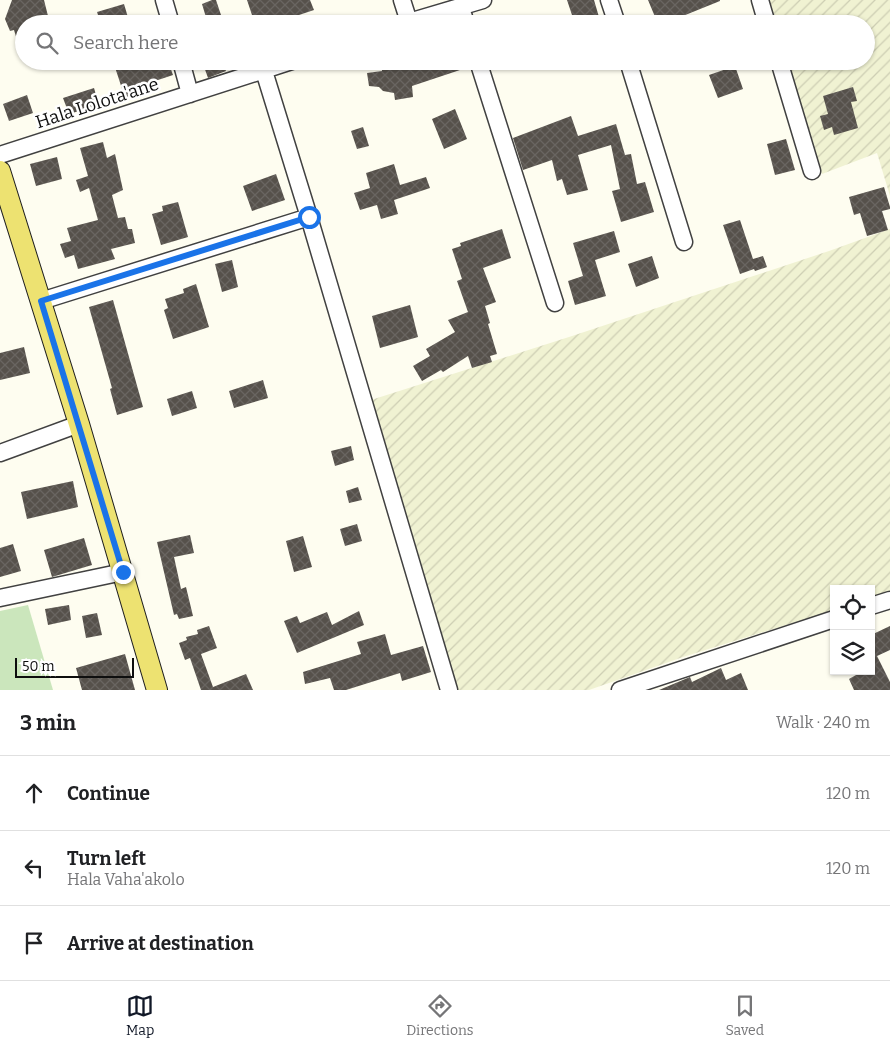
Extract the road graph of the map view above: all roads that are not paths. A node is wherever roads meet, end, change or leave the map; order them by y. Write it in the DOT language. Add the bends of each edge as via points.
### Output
graph roads {
  1 [pos="164,0"];
  2 [pos="402,0"];
  3 [pos="483,0"];
  4 [pos="609,0"];
  5 [pos="760,0"];
  6 [pos="461,7"];
  7 [pos="168,15"];
  8 [pos="404,15"];
  9 [pos="433,15"];
  10 [pos="463,15"];
  11 [pos="614,15"];
  12 [pos="764,15"];
  13 [pos="183,70"];
  14 [pos="481,70"];
  15 [pos="631,70"];
  16 [pos="782,70"];
  17 [pos="264,71"];
  18 [pos="190,94"];
  19 [pos="0,155"];
  20 [pos="0,171"];
  21 [pos="812,171"];
  22 [pos="309,217"];
  23 [pos="684,242"];
  24 [pos="41,301"];
  25 [pos="555,302"];
  26 [pos="79,424"];
  27 [pos="0,453"];
  28 [pos="123,572"];
  29 [pos="0,598"];
  30 [pos="890,600"];
  31 [pos="875,605"];
  32 [pos="830,620"];
  33 [pos="627,689"];
  34 [pos="157,690"];
  35 [pos="449,690"];
  1 -- 7 [label="street"];
  2 -- 8 [label="street"];
  3 -- 6 [label="street"];
  4 -- 11 [label="street"];
  5 -- 12 [label="street"];
  6 -- 9 [label="street"];
  6 -- 10 [label="street"];
  13 -- 18 [label="street"];
  14 -- 25 [label="street"];
  15 -- 23 [label="street"];
  16 -- 21 [label="street"];
  17 -- 18 [label="street, Hala Lolota'ane"];
  17 -- 22 [label="street"];
  18 -- 19 [label="street, Hala Lolota'ane"];
  20 -- 24 [label="main road"];
  22 -- 24 [label="street"];
  22 -- 35 [label="street"];
  24 -- 26 [label="main road"];
  26 -- 27 [label="street"];
  26 -- 28 [label="main road"];
  28 -- 29 [label="street"];
  28 -- 34 [label="main road"];
  30 -- 31 [label="street"];
  32 -- 33 [label="street"];
}
